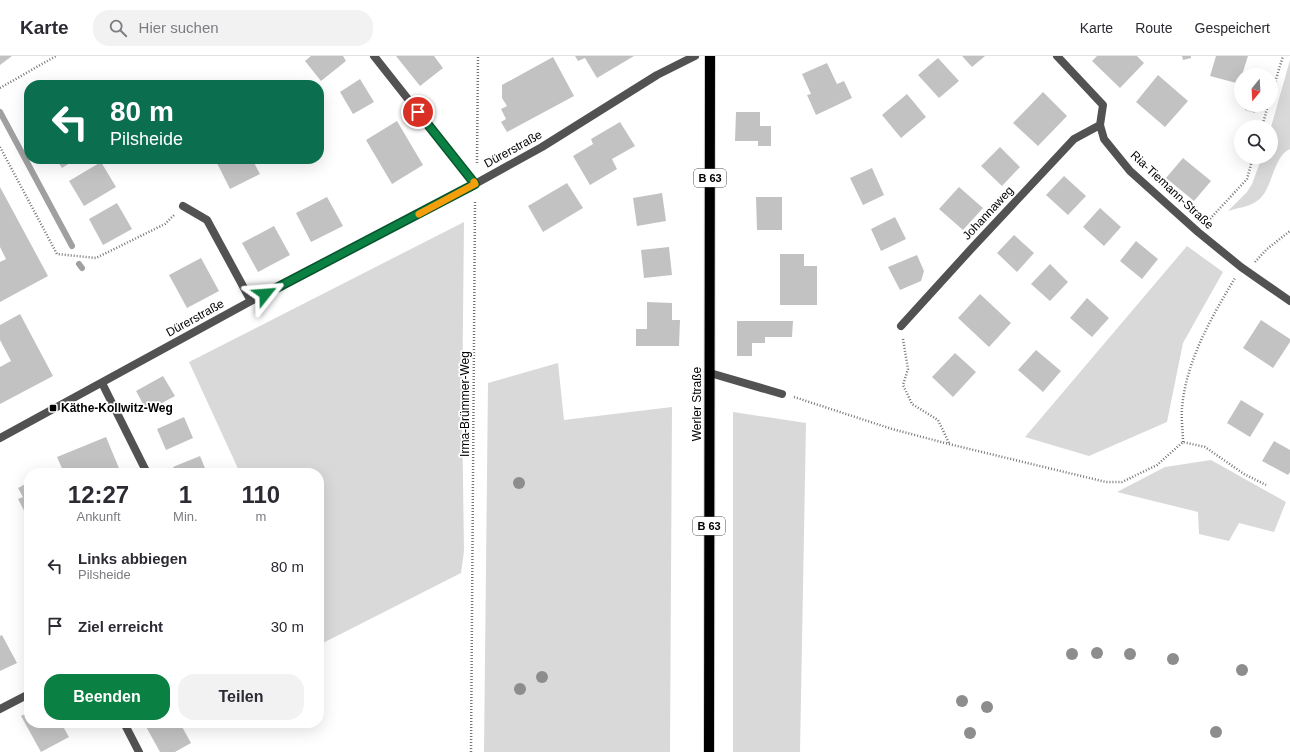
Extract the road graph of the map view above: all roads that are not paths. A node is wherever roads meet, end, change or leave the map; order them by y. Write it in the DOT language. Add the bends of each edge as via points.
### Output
graph roads {
  1 [pos="374,56"];
  2 [pos="695,56"];
  3 [pos="710,56"];
  4 [pos="1057,56"];
  5 [pos="1100,125"];
  6 [pos="475,184"];
  7 [pos="183,206"];
  8 [pos="1290,300"];
  9 [pos="251,301"];
  10 [pos="901,326"];
  11 [pos="710,373"];
  12 [pos="102,382"];
  13 [pos="782,394"];
  14 [pos="0,438"];
  15 [pos="145,468"];
  16 [pos="24,697"];
  17 [pos="0,709"];
  18 [pos="127,728"];
  19 [pos="139,752"];
  20 [pos="709,752"];
  1 -- 6 [label="street"];
  2 -- 6 [label="street, Dürerstraße" via="657,75 542,147"];
  3 -- 11 [label="main road, Werler Straße / B 63"];
  4 -- 5 [label="street" via="1103,105"];
  5 -- 8 [label="street, Ria-Tiemann-Straße" via="1104,139 1130,171 1198,232 1244,269"];
  5 -- 10 [label="street, Johannaweg" via="1074,139"];
  6 -- 9 [label="street, Dürerstraße"];
  7 -- 9 [label="street" via="207,220"];
  9 -- 12 [label="street, Dürerstraße"];
  11 -- 13 [label="street"];
  11 -- 20 [label="main road, Werler Straße / B 63"];
  12 -- 14 [label="street, Dürerstraße"];
  12 -- 15 [label="street"];
  16 -- 17 [label="street"];
  18 -- 19 [label="street"];
}
